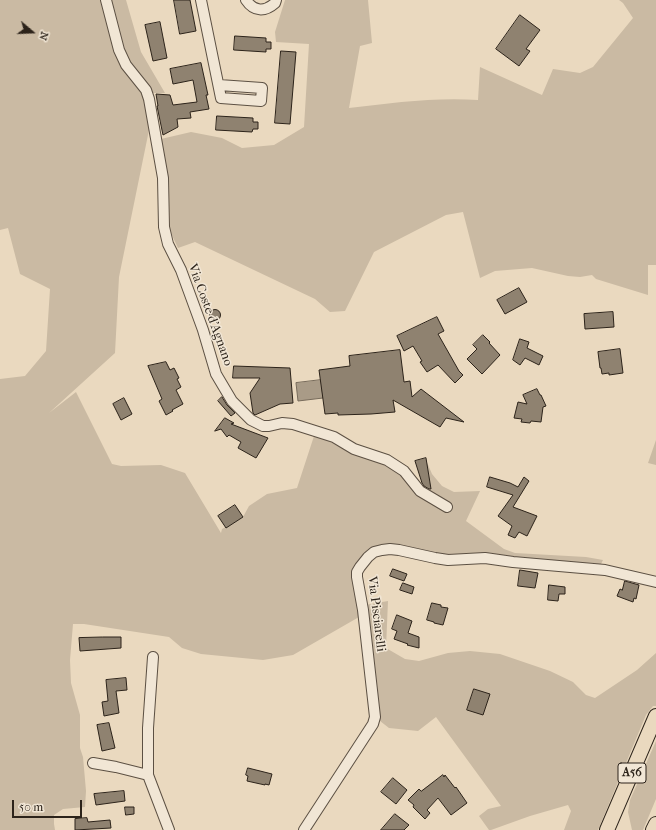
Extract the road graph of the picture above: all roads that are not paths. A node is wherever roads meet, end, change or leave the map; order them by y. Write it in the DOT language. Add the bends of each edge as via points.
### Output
graph roads {
  1 [pos="106,0"];
  2 [pos="201,0"];
  3 [pos="246,0"];
  4 [pos="276,0"];
  5 [pos="219,84"];
  6 [pos="447,507"];
  7 [pos="656,582"];
  8 [pos="153,657"];
  9 [pos="656,716"];
  10 [pos="93,763"];
  11 [pos="148,776"];
  12 [pos="656,824"];
  13 [pos="169,830"];
  14 [pos="304,830"];
  15 [pos="607,830"];
  16 [pos="654,830"];
  1 -- 6 [label="street, Via Coste d'Agnano" via="119,50 126,65 146,90 149,99 163,178 164,227 168,244 181,270 216,374 232,401 251,420 263,426 293,424 334,437 354,448 387,460 404,472 420,491"];
  2 -- 5 [label="street"];
  3 -- 4 [label="street" via="256,9 270,8"];
  7 -- 14 [label="street, Via Pisciarelli" via="605,570 485,558 448,560 390,549 374,552 360,567 357,577 363,610 374,724"];
  8 -- 11 [label="street" via="148,728"];
  9 -- 15 [label="highway, A56"];
  10 -- 11 [label="street"];
  11 -- 13 [label="street"];
  12 -- 16 [label="highway"];
}
